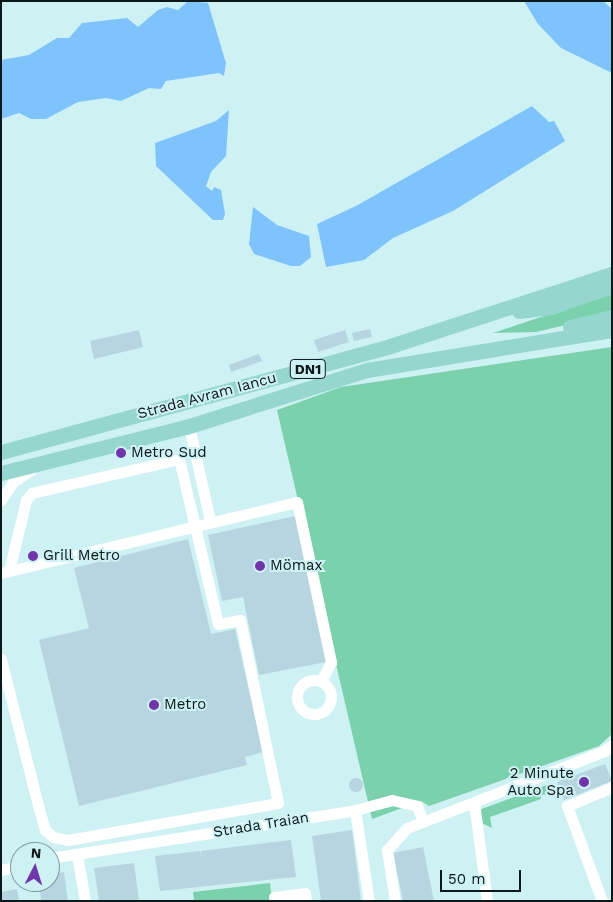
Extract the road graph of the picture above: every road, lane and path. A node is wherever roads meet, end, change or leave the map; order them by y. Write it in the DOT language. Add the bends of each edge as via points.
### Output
graph roads {
  1 [pos="612,274"];
  2 [pos="612,286"];
  3 [pos="482,316"];
  4 [pos="612,317"];
  5 [pos="612,330"];
  6 [pos="530,343"];
  7 [pos="189,426"];
  8 [pos="1,452"];
  9 [pos="48,462"];
  10 [pos="1,473"];
  11 [pos="2,496"];
  12 [pos="210,521"];
  13 [pos="194,525"];
  14 [pos="5,572"];
  15 [pos="1,658"];
  16 [pos="321,681"];
  17 [pos="609,749"];
  18 [pos="612,787"];
  19 [pos="474,802"];
  20 [pos="355,810"];
  21 [pos="423,822"];
  22 [pos="77,854"];
  23 [pos="60,857"];
  24 [pos="274,897"];
  25 [pos="85,901"];
  26 [pos="306,901"];
  27 [pos="369,901"];
  28 [pos="395,901"];
  29 [pos="487,901"];
  30 [pos="602,901"];
  1 -- 3 [label="main road, Strada Avram Iancu / DN1"];
  2 -- 3 [label="main road" via="550,307"];
  3 -- 8 [label="main road, Strada Avram Iancu / DN1" via="276,378"];
  4 -- 6 [label="main road" via="563,329"];
  5 -- 6 [label="main road, Strada Avram Iancu / DN1"];
  6 -- 7 [label="main road, Strada Avram Iancu / DN1" via="367,370"];
  7 -- 9 [label="main road, Strada Avram Iancu / DN1"];
  7 -- 12 [label="street"];
  9 -- 10 [label="main road, Strada Avram Iancu / DN1"];
  9 -- 11 [label="street" via="18,476"];
  12 -- 13 [label="street"];
  12 -- 16 [label="street" via="297,502 331,662"];
  13 -- 14 [label="street"];
  13 -- 14 [label="street" via="179,459 32,493 26,500"];
  13 -- 15 [label="street" via="218,624 240,620 278,803 68,840 53,837 45,830"];
  17 -- 19 [label="street"];
  18 -- 30 [label="street" via="567,806"];
  19 -- 21 [label="street"];
  19 -- 29 [label="street"];
  20 -- 21 [label="street, Strada Traian" via="406,800 417,806"];
  20 -- 22 [label="street, Strada Traian"];
  20 -- 27 [label="street"];
  21 -- 28 [label="street" via="407,828 387,850"];
  22 -- 23 [label="street, Strada Traian"];
  22 -- 25 [label="street"];
  24 -- 26 [label="street" via="305,893"];
}
